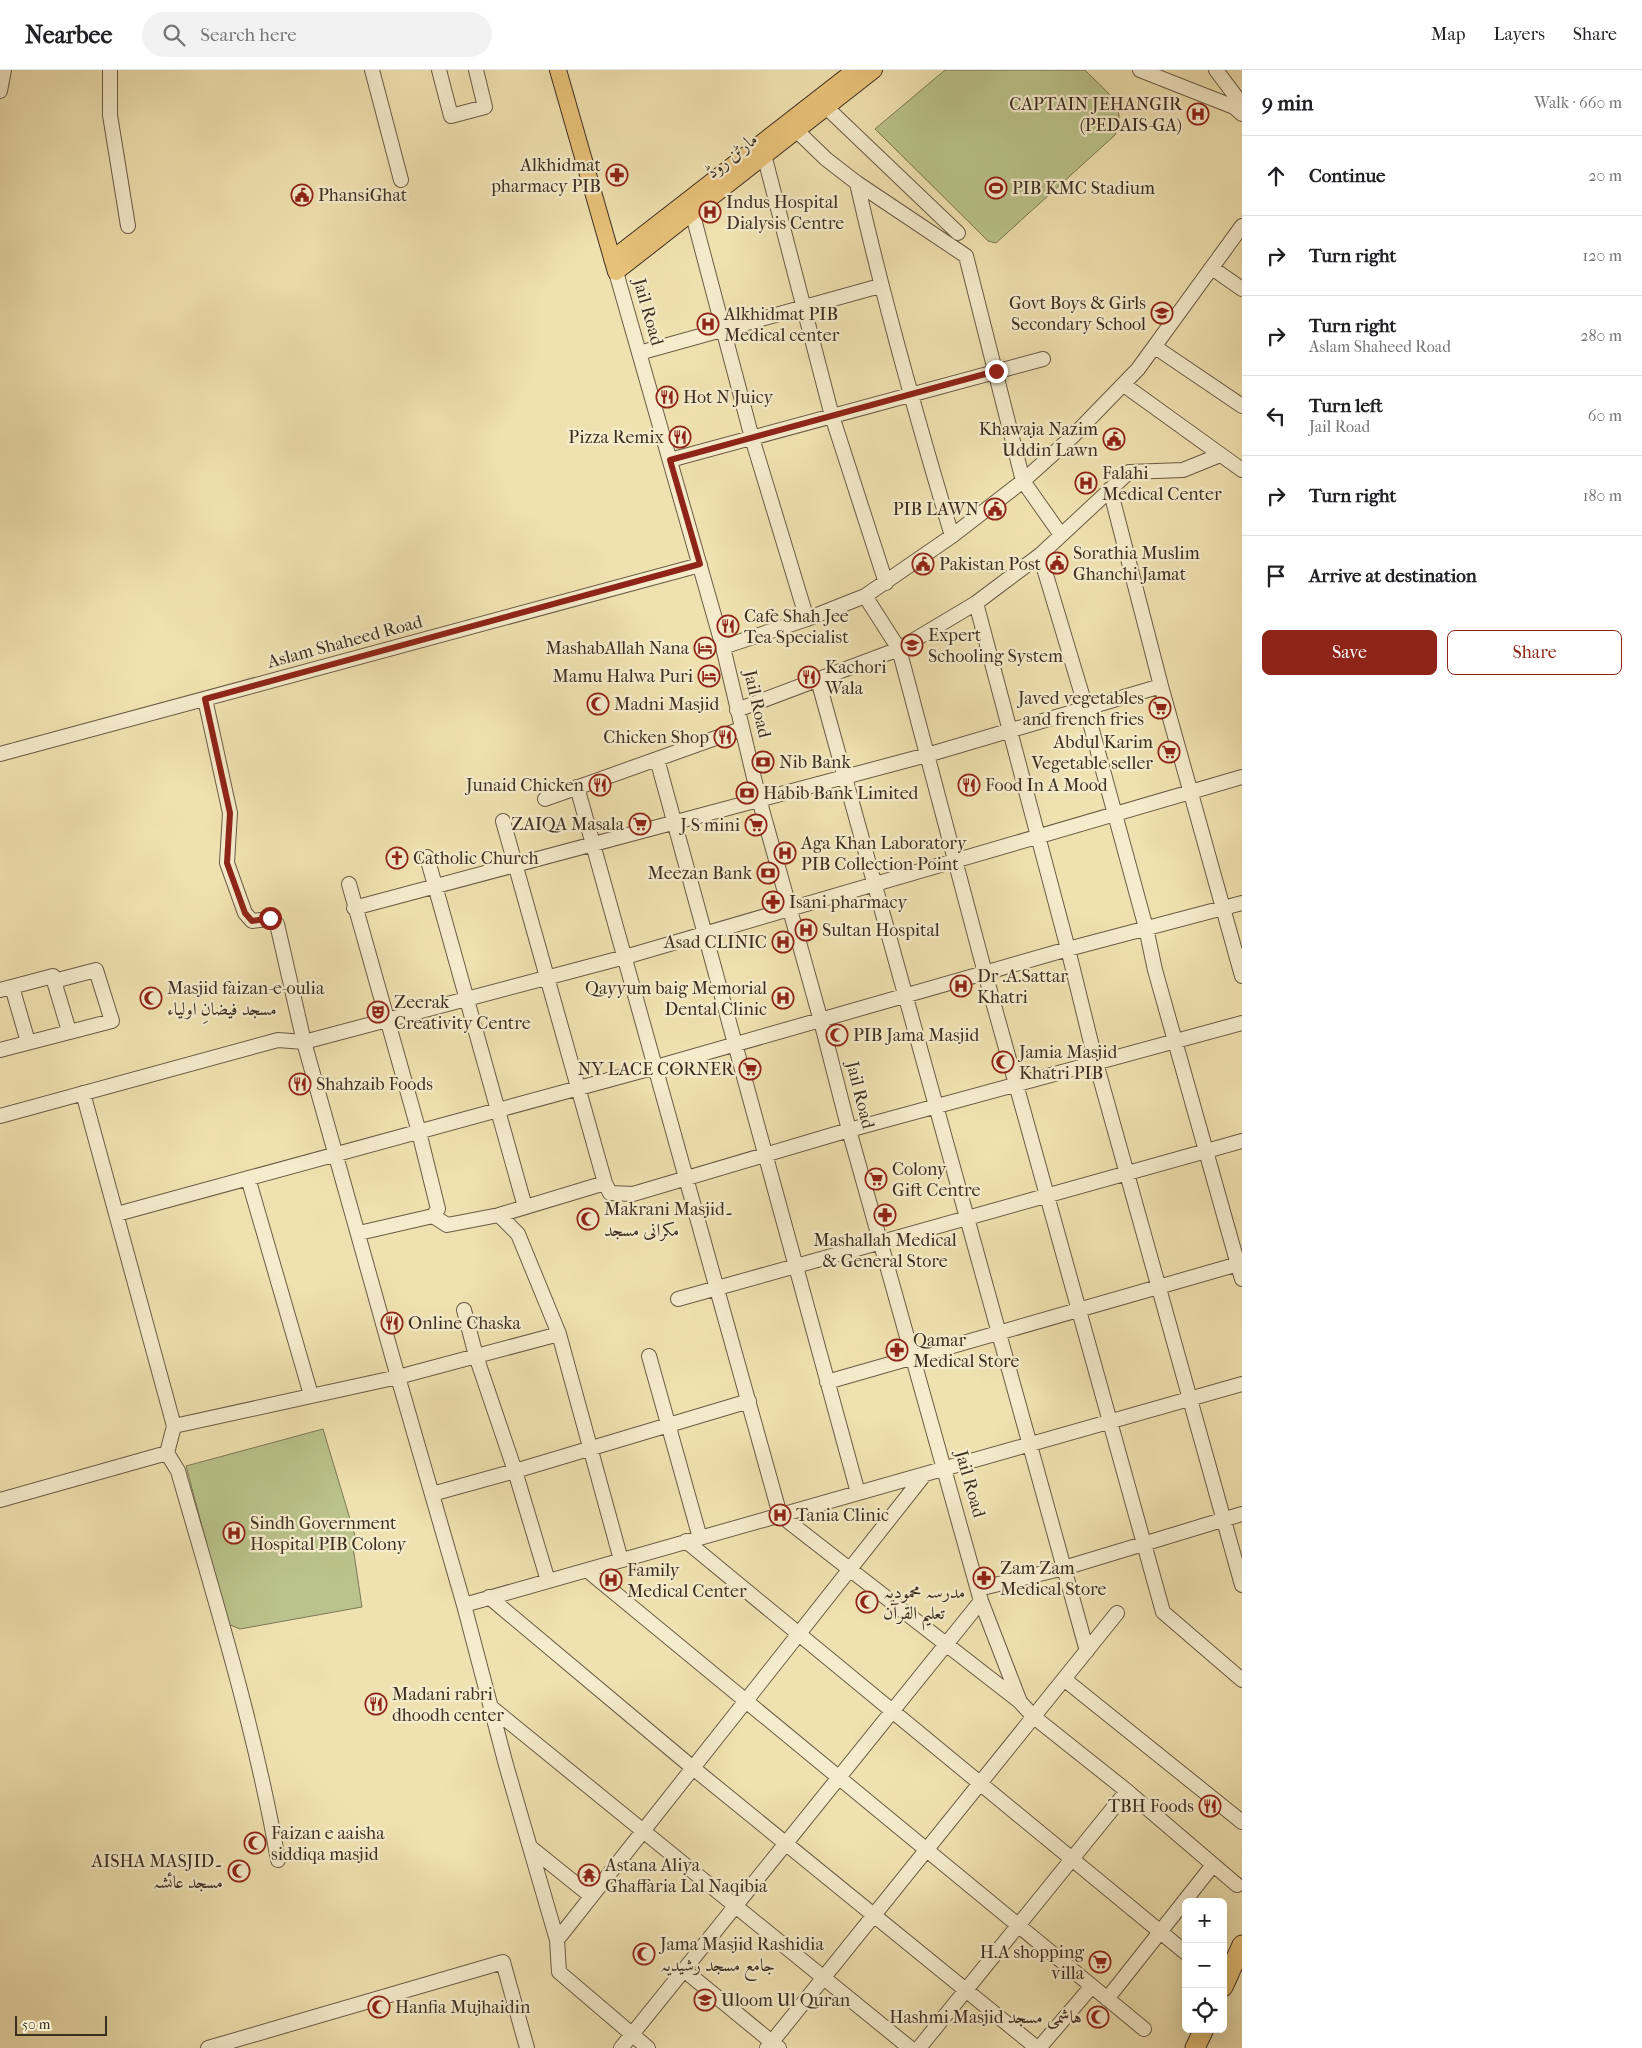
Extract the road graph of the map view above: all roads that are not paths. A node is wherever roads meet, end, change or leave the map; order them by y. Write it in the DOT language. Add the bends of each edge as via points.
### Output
graph roads {
  1 [pos="4,70"];
  2 [pos="110,70"];
  3 [pos="372,70"];
  4 [pos="439,70"];
  5 [pos="476,70"];
  6 [pos="558,70"];
  7 [pos="855,70"];
  8 [pos="874,70"];
  9 [pos="1140,70"];
  10 [pos="1216,70"];
  11 [pos="0,91"];
  12 [pos="1239,106"];
  13 [pos="826,107"];
  14 [pos="796,130"];
  15 [pos="763,148"];
  16 [pos="401,180"];
  17 [pos="857,183"];
  18 [pos="691,206"];
  19 [pos="128,226"];
  20 [pos="1242,226"];
  21 [pos="958,232"];
  22 [pos="614,266"];
  23 [pos="1212,268"];
  24 [pos="880,286"];
  25 [pos="1242,289"];
  26 [pos="802,308"];
  27 [pos="724,329"];
  28 [pos="1155,347"];
  29 [pos="639,353"];
  30 [pos="1043,359"];
  31 [pos="996,371"];
  32 [pos="1124,385"];
  33 [pos="909,395"];
  34 [pos="1242,406"];
  35 [pos="832,416"];
  36 [pos="752,438"];
  37 [pos="1220,455"];
  38 [pos="670,460"];
  39 [pos="1242,470"];
  40 [pos="1024,481"];
  41 [pos="1110,489"];
  42 [pos="1061,535"];
  43 [pos="952,536"];
  44 [pos="1040,555"];
  45 [pos="700,564"];
  46 [pos="886,583"];
  47 [pos="865,596"];
  48 [pos="976,603"];
  49 [pos="808,619"];
  50 [pos="724,647"];
  51 [pos="899,649"];
  52 [pos="818,680"];
  53 [pos="1161,686"];
  54 [pos="205,699"];
  55 [pos="1086,708"];
  56 [pos="736,710"];
  57 [pos="741,729"];
  58 [pos="1010,730"];
  59 [pos="0,754"];
  60 [pos="927,755"];
  61 [pos="657,759"];
  62 [pos="845,776"];
  63 [pos="1242,777"];
  64 [pos="577,787"];
  65 [pos="1190,791"];
  66 [pos="545,799"];
  67 [pos="759,799"];
  68 [pos="1114,815"];
  69 [pos="675,821"];
  70 [pos="503,822"];
  71 [pos="1039,838"];
  72 [pos="593,844"];
  73 [pos="427,857"];
  74 [pos="956,862"];
  75 [pos="515,865"];
  76 [pos="349,884"];
  77 [pos="875,885"];
  78 [pos="435,886"];
  79 [pos="1242,903"];
  80 [pos="354,908"];
  81 [pos="1223,908"];
  82 [pos="790,910"];
  83 [pos="1146,928"];
  84 [pos="706,934"];
  85 [pos="1068,949"];
  86 [pos="625,957"];
  87 [pos="986,973"];
  88 [pos="546,976"];
  89 [pos="1242,976"];
  90 [pos="54,981"];
  91 [pos="6,988"];
  92 [pos="905,995"];
  93 [pos="466,998"];
  94 [pos="388,1020"];
  95 [pos="821,1021"];
  96 [pos="1242,1023"];
  97 [pos="69,1031"];
  98 [pos="1175,1041"];
  99 [pos="28,1042"];
  100 [pos="304,1042"];
  101 [pos="736,1045"];
  102 [pos="0,1050"];
  103 [pos="1096,1063"];
  104 [pos="656,1067"];
  105 [pos="1016,1084"];
  106 [pos="578,1088"];
  107 [pos="83,1094"];
  108 [pos="936,1106"];
  109 [pos="498,1110"];
  110 [pos="0,1116"];
  111 [pos="848,1130"];
  112 [pos="419,1132"];
  113 [pos="1242,1141"];
  114 [pos="1206,1151"];
  115 [pos="337,1154"];
  116 [pos="765,1155"];
  117 [pos="1127,1174"];
  118 [pos="248,1178"];
  119 [pos="686,1178"];
  120 [pos="605,1183"];
  121 [pos="1047,1196"];
  122 [pos="525,1207"];
  123 [pos="117,1214"];
  124 [pos="499,1215"];
  125 [pos="433,1216"];
  126 [pos="967,1218"];
  127 [pos="359,1233"];
  128 [pos="880,1243"];
  129 [pos="1240,1263"];
  130 [pos="796,1266"];
  131 [pos="1242,1279"];
  132 [pos="1159,1287"];
  133 [pos="717,1288"];
  134 [pos="678,1299"];
  135 [pos="464,1310"];
  136 [pos="1079,1310"];
  137 [pos="999,1333"];
  138 [pos="559,1334"];
  139 [pos="476,1356"];
  140 [pos="649,1356"];
  141 [pos="914,1357"];
  142 [pos="398,1377"];
  143 [pos="827,1382"];
  144 [pos="1242,1384"];
  145 [pos="311,1395"];
  146 [pos="1190,1399"];
  147 [pos="748,1401"];
  148 [pos="1110,1422"];
  149 [pos="670,1424"];
  150 [pos="174,1426"];
  151 [pos="1030,1444"];
  152 [pos="590,1448"];
  153 [pos="167,1453"];
  154 [pos="944,1468"];
  155 [pos="515,1471"];
  156 [pos="925,1474"];
  157 [pos="858,1493"];
  158 [pos="432,1494"];
  159 [pos="0,1500"];
  160 [pos="1242,1514"];
  161 [pos="780,1515"];
  162 [pos="1224,1519"];
  163 [pos="693,1540"];
  164 [pos="1143,1543"];
  165 [pos="621,1560"];
  166 [pos="1064,1568"];
  167 [pos="850,1569"];
  168 [pos="587,1570"];
  169 [pos="548,1581"];
  170 [pos="1242,1585"];
  171 [pos="980,1595"];
  172 [pos="489,1597"];
  173 [pos="464,1604"];
  174 [pos="1117,1613"];
  175 [pos="799,1634"];
  176 [pos="946,1644"];
  177 [pos="1087,1651"];
  178 [pos="1064,1679"];
  179 [pos="1242,1680"];
  180 [pos="746,1701"];
  181 [pos="1020,1702"];
  182 [pos="492,1708"];
  183 [pos="893,1711"];
  184 [pos="1034,1717"];
  185 [pos="693,1768"];
  186 [pos="839,1778"];
  187 [pos="980,1783"];
  188 [pos="1127,1791"];
  189 [pos="1242,1822"];
  190 [pos="643,1831"];
  191 [pos="786,1844"];
  192 [pos="530,1847"];
  193 [pos="926,1850"];
  194 [pos="1072,1859"];
  195 [pos="278,1860"];
  196 [pos="1213,1864"];
  197 [pos="1237,1885"];
  198 [pos="591,1896"];
  199 [pos="736,1906"];
  200 [pos="874,1914"];
  201 [pos="1018,1926"];
  202 [pos="1160,1932"];
  203 [pos="557,1940"];
  204 [pos="1242,1945"];
  205 [pos="1182,1950"];
  206 [pos="684,1970"];
  207 [pos="823,1978"];
  208 [pos="1227,1978"];
  209 [pos="1092,1986"];
  210 [pos="966,1989"];
  211 [pos="1107,1999"];
  212 [pos="1144,2029"];
  213 [pos="1202,2033"];
  214 [pos="632,2034"];
  215 [pos="772,2046"];
  216 [pos="208,2048"];
  217 [pos="527,2048"];
  218 [pos="621,2048"];
  219 [pos="648,2048"];
  220 [pos="910,2048"];
  221 [pos="919,2048"];
  222 [pos="1038,2048"];
  223 [pos="1195,2048"];
  1 -- 11 [label="street"];
  2 -- 19 [label="street" via="110,115"];
  3 -- 16 [label="street"];
  4 -- 5 [label="street" via="451,116 484,107"];
  6 -- 22 [label="main road, Jail Road"];
  7 -- 15 [label="main road"];
  8 -- 13 [label="main road, مارٹن روڈ"];
  9 -- 12 [label="street"];
  10 -- 12 [label="street"];
  13 -- 14 [label="main road, مارٹن روڈ"];
  13 -- 21 [label="street"];
  14 -- 15 [label="main road, مارٹن روڈ"];
  14 -- 17 [label="street"];
  15 -- 18 [label="main road"];
  15 -- 26 [label="street"];
  17 -- 24 [label="street"];
  17 -- 31 [label="street" via="966,256"];
  18 -- 22 [label="main road"];
  18 -- 27 [label="street"];
  20 -- 23 [label="street"];
  22 -- 29 [label="street, Jail Road"];
  23 -- 25 [label="street"];
  23 -- 28 [label="street"];
  24 -- 26 [label="street"];
  24 -- 33 [label="street"];
  26 -- 27 [label="street"];
  26 -- 35 [label="street"];
  27 -- 29 [label="street"];
  27 -- 36 [label="street"];
  28 -- 32 [label="street"];
  28 -- 34 [label="street"];
  29 -- 38 [label="street, Jail Road"];
  30 -- 31 [label="street"];
  31 -- 33 [label="street"];
  31 -- 40 [label="street"];
  32 -- 37 [label="street"];
  32 -- 40 [label="street"];
  33 -- 35 [label="street"];
  33 -- 43 [label="street"];
  35 -- 36 [label="street"];
  35 -- 46 [label="street"];
  36 -- 38 [label="street"];
  36 -- 49 [label="street"];
  37 -- 39 [label="street"];
  37 -- 41 [label="street" via="1183,470 1129,472"];
  38 -- 45 [label="street, Jail Road"];
  40 -- 42 [label="street"];
  40 -- 43 [label="street"];
  41 -- 42 [label="street"];
  41 -- 53 [label="street"];
  42 -- 44 [label="street"];
  43 -- 46 [label="street"];
  44 -- 48 [label="street"];
  44 -- 55 [label="street"];
  45 -- 50 [label="street, Jail Road"];
  45 -- 54 [label="street, Aslam Shaheed Road"];
  46 -- 47 [label="street"];
  47 -- 49 [label="street"];
  47 -- 51 [label="street"];
  48 -- 51 [label="street"];
  48 -- 58 [label="street"];
  49 -- 50 [label="street"];
  50 -- 56 [label="street, Jail Road"];
  51 -- 52 [label="street"];
  51 -- 60 [label="street"];
  52 -- 56 [label="street"];
  52 -- 62 [label="street"];
  53 -- 55 [label="street"];
  53 -- 65 [label="street"];
  54 -- 59 [label="street, Aslam Shaheed Road"];
  54 -- 100 [label="street" via="230,813 227,863 245,913 252,921 270,918 277,924"];
  55 -- 58 [label="street"];
  55 -- 68 [label="street"];
  56 -- 57 [label="street, Jail Road"];
  57 -- 61 [label="street"];
  57 -- 67 [label="street, Jail Road"];
  58 -- 60 [label="street"];
  58 -- 71 [label="street"];
  60 -- 62 [label="street"];
  60 -- 74 [label="street"];
  61 -- 64 [label="street"];
  61 -- 69 [label="street"];
  62 -- 67 [label="street"];
  62 -- 77 [label="street"];
  63 -- 65 [label="street"];
  64 -- 66 [label="street"];
  64 -- 72 [label="street"];
  65 -- 68 [label="street"];
  65 -- 81 [label="street"];
  67 -- 69 [label="street"];
  67 -- 82 [label="street, Jail Road"];
  68 -- 71 [label="street"];
  68 -- 83 [label="street"];
  69 -- 72 [label="street"];
  69 -- 84 [label="street"];
  70 -- 75 [label="street"];
  71 -- 74 [label="street"];
  71 -- 85 [label="street"];
  72 -- 75 [label="street"];
  72 -- 86 [label="street"];
  73 -- 78 [label="street"];
  74 -- 77 [label="street"];
  74 -- 87 [label="street"];
  75 -- 78 [label="street"];
  75 -- 88 [label="street"];
  76 -- 80 [label="street"];
  77 -- 82 [label="street"];
  77 -- 92 [label="street"];
  78 -- 80 [label="street"];
  78 -- 93 [label="street"];
  79 -- 81 [label="street"];
  80 -- 94 [label="street"];
  81 -- 83 [label="street"];
  81 -- 89 [label="street"];
  82 -- 84 [label="street"];
  82 -- 95 [label="street, Jail Road"];
  83 -- 85 [label="street"];
  83 -- 98 [label="street"];
  84 -- 86 [label="street"];
  84 -- 101 [label="street"];
  85 -- 87 [label="street"];
  85 -- 103 [label="street"];
  86 -- 88 [label="street"];
  86 -- 104 [label="street"];
  87 -- 92 [label="street"];
  87 -- 105 [label="street"];
  88 -- 93 [label="street"];
  88 -- 106 [label="street"];
  90 -- 91 [label="street" via="53,976"];
  90 -- 97 [label="street"];
  90 -- 97 [label="street" via="96,970 112,1021"];
  91 -- 99 [label="street"];
  92 -- 95 [label="street"];
  92 -- 108 [label="street"];
  93 -- 94 [label="street"];
  93 -- 109 [label="street"];
  94 -- 100 [label="street"];
  94 -- 112 [label="street"];
  95 -- 101 [label="street"];
  95 -- 111 [label="street, Jail Road"];
  96 -- 98 [label="street"];
  97 -- 99 [label="street"];
  98 -- 103 [label="street"];
  98 -- 114 [label="street"];
  99 -- 102 [label="street"];
  100 -- 107 [label="street" via="278,1040"];
  100 -- 115 [label="street"];
  101 -- 104 [label="street"];
  101 -- 116 [label="street"];
  103 -- 105 [label="street"];
  103 -- 117 [label="street"];
  104 -- 106 [label="street"];
  104 -- 119 [label="street"];
  105 -- 108 [label="street"];
  105 -- 121 [label="street"];
  106 -- 109 [label="street"];
  106 -- 120 [label="street"];
  107 -- 110 [label="street"];
  107 -- 123 [label="street"];
  108 -- 111 [label="street"];
  108 -- 126 [label="street"];
  109 -- 112 [label="street"];
  109 -- 122 [label="street"];
  111 -- 116 [label="street"];
  111 -- 128 [label="street, Jail Road"];
  112 -- 115 [label="street"];
  112 -- 125 [label="street" via="438,1210"];
  113 -- 114 [label="street"];
  114 -- 117 [label="street"];
  114 -- 129 [label="street"];
  115 -- 118 [label="street"];
  115 -- 127 [label="street"];
  116 -- 119 [label="street"];
  116 -- 130 [label="street"];
  117 -- 121 [label="street"];
  117 -- 132 [label="street"];
  118 -- 123 [label="street"];
  118 -- 145 [label="street"];
  119 -- 120 [label="street" via="632,1194 610,1193"];
  119 -- 133 [label="street"];
  120 -- 122 [label="street"];
  121 -- 126 [label="street"];
  121 -- 136 [label="street"];
  122 -- 124 [label="street"];
  123 -- 150 [label="street"];
  124 -- 125 [label="street" via="447,1225"];
  124 -- 138 [label="street" via="518,1234"];
  125 -- 127 [label="street"];
  126 -- 128 [label="street"];
  126 -- 137 [label="street"];
  127 -- 142 [label="street"];
  128 -- 130 [label="street"];
  128 -- 141 [label="street, Jail Road"];
  129 -- 131 [label="street"];
  129 -- 132 [label="street"];
  130 -- 133 [label="street"];
  130 -- 143 [label="street"];
  132 -- 136 [label="street"];
  132 -- 146 [label="street"];
  133 -- 134 [label="street"];
  133 -- 147 [label="street"];
  135 -- 139 [label="street"];
  136 -- 137 [label="street"];
  136 -- 148 [label="street"];
  137 -- 141 [label="street"];
  137 -- 151 [label="street"];
  138 -- 139 [label="street"];
  138 -- 152 [label="street"];
  139 -- 142 [label="street"];
  139 -- 155 [label="street"];
  140 -- 149 [label="street"];
  141 -- 143 [label="street"];
  141 -- 154 [label="street, Jail Road"];
  142 -- 145 [label="street"];
  142 -- 158 [label="street"];
  143 -- 157 [label="street"];
  144 -- 146 [label="street"];
  145 -- 150 [label="street"];
  146 -- 148 [label="street"];
  146 -- 162 [label="street"];
  147 -- 149 [label="street"];
  147 -- 161 [label="street"];
  148 -- 151 [label="street"];
  148 -- 164 [label="street"];
  149 -- 152 [label="street"];
  149 -- 163 [label="street"];
  150 -- 153 [label="street"];
  151 -- 154 [label="street"];
  151 -- 166 [label="street"];
  152 -- 155 [label="street"];
  152 -- 165 [label="street"];
  153 -- 159 [label="street"];
  153 -- 195 [label="street" via="178,1471 242,1698 266,1788"];
  154 -- 156 [label="street"];
  154 -- 171 [label="street, Jail Road"];
  155 -- 158 [label="street"];
  155 -- 169 [label="street"];
  156 -- 157 [label="street"];
  156 -- 167 [label="street"];
  157 -- 161 [label="street"];
  158 -- 173 [label="street"];
  160 -- 162 [label="street"];
  161 -- 163 [label="street"];
  161 -- 167 [label="street"];
  162 -- 164 [label="street"];
  162 -- 170 [label="street"];
  163 -- 165 [label="street"];
  163 -- 175 [label="street"];
  164 -- 166 [label="street"];
  164 -- 179 [label="street" via="1163,1612"];
  165 -- 168 [label="street"];
  166 -- 171 [label="street"];
  166 -- 177 [label="street"];
  167 -- 175 [label="street"];
  167 -- 176 [label="street"];
  168 -- 169 [label="street"];
  168 -- 180 [label="street"];
  169 -- 172 [label="street"];
  171 -- 176 [label="street"];
  171 -- 181 [label="street, Jail Road"];
  172 -- 173 [label="street"];
  172 -- 185 [label="street"];
  173 -- 182 [label="street"];
  174 -- 177 [label="street"];
  175 -- 180 [label="street"];
  175 -- 183 [label="street"];
  176 -- 181 [label="street"];
  176 -- 183 [label="street"];
  177 -- 178 [label="street"];
  178 -- 184 [label="street"];
  178 -- 189 [label="street"];
  180 -- 185 [label="street"];
  180 -- 186 [label="street"];
  181 -- 184 [label="street, Jail Road"];
  182 -- 190 [label="street"];
  182 -- 192 [label="street"];
  183 -- 186 [label="street"];
  183 -- 187 [label="street"];
  184 -- 187 [label="street"];
  184 -- 188 [label="street, Jail Road"];
  185 -- 190 [label="street"];
  185 -- 191 [label="street"];
  186 -- 191 [label="street"];
  186 -- 193 [label="street"];
  187 -- 193 [label="street"];
  187 -- 194 [label="street"];
  188 -- 194 [label="street"];
  188 -- 196 [label="street, Jail Road"];
  190 -- 198 [label="street"];
  190 -- 199 [label="street"];
  191 -- 199 [label="street"];
  191 -- 200 [label="street"];
  192 -- 198 [label="street"];
  192 -- 203 [label="street"];
  193 -- 200 [label="street"];
  193 -- 201 [label="street"];
  194 -- 201 [label="street"];
  194 -- 202 [label="street"];
  196 -- 197 [label="street, Jail Road"];
  196 -- 202 [label="street"];
  198 -- 203 [label="street"];
  199 -- 206 [label="street"];
  199 -- 207 [label="street"];
  200 -- 207 [label="street"];
  200 -- 210 [label="street"];
  201 -- 209 [label="street"];
  201 -- 210 [label="street"];
  202 -- 205 [label="street"];
  202 -- 211 [label="street"];
  203 -- 214 [label="street" via="559,1972"];
  204 -- 208 [label="highway"];
  206 -- 214 [label="street"];
  206 -- 215 [label="street"];
  207 -- 215 [label="street"];
  207 -- 220 [label="street"];
  209 -- 211 [label="street"];
  209 -- 222 [label="street"];
  210 -- 221 [label="street"];
  210 -- 222 [label="street"];
  211 -- 212 [label="street"];
  213 -- 223 [label="highway"];
  214 -- 218 [label="street"];
  214 -- 219 [label="street"];
  216 -- 217 [label="street" via="503,1962"];
}
